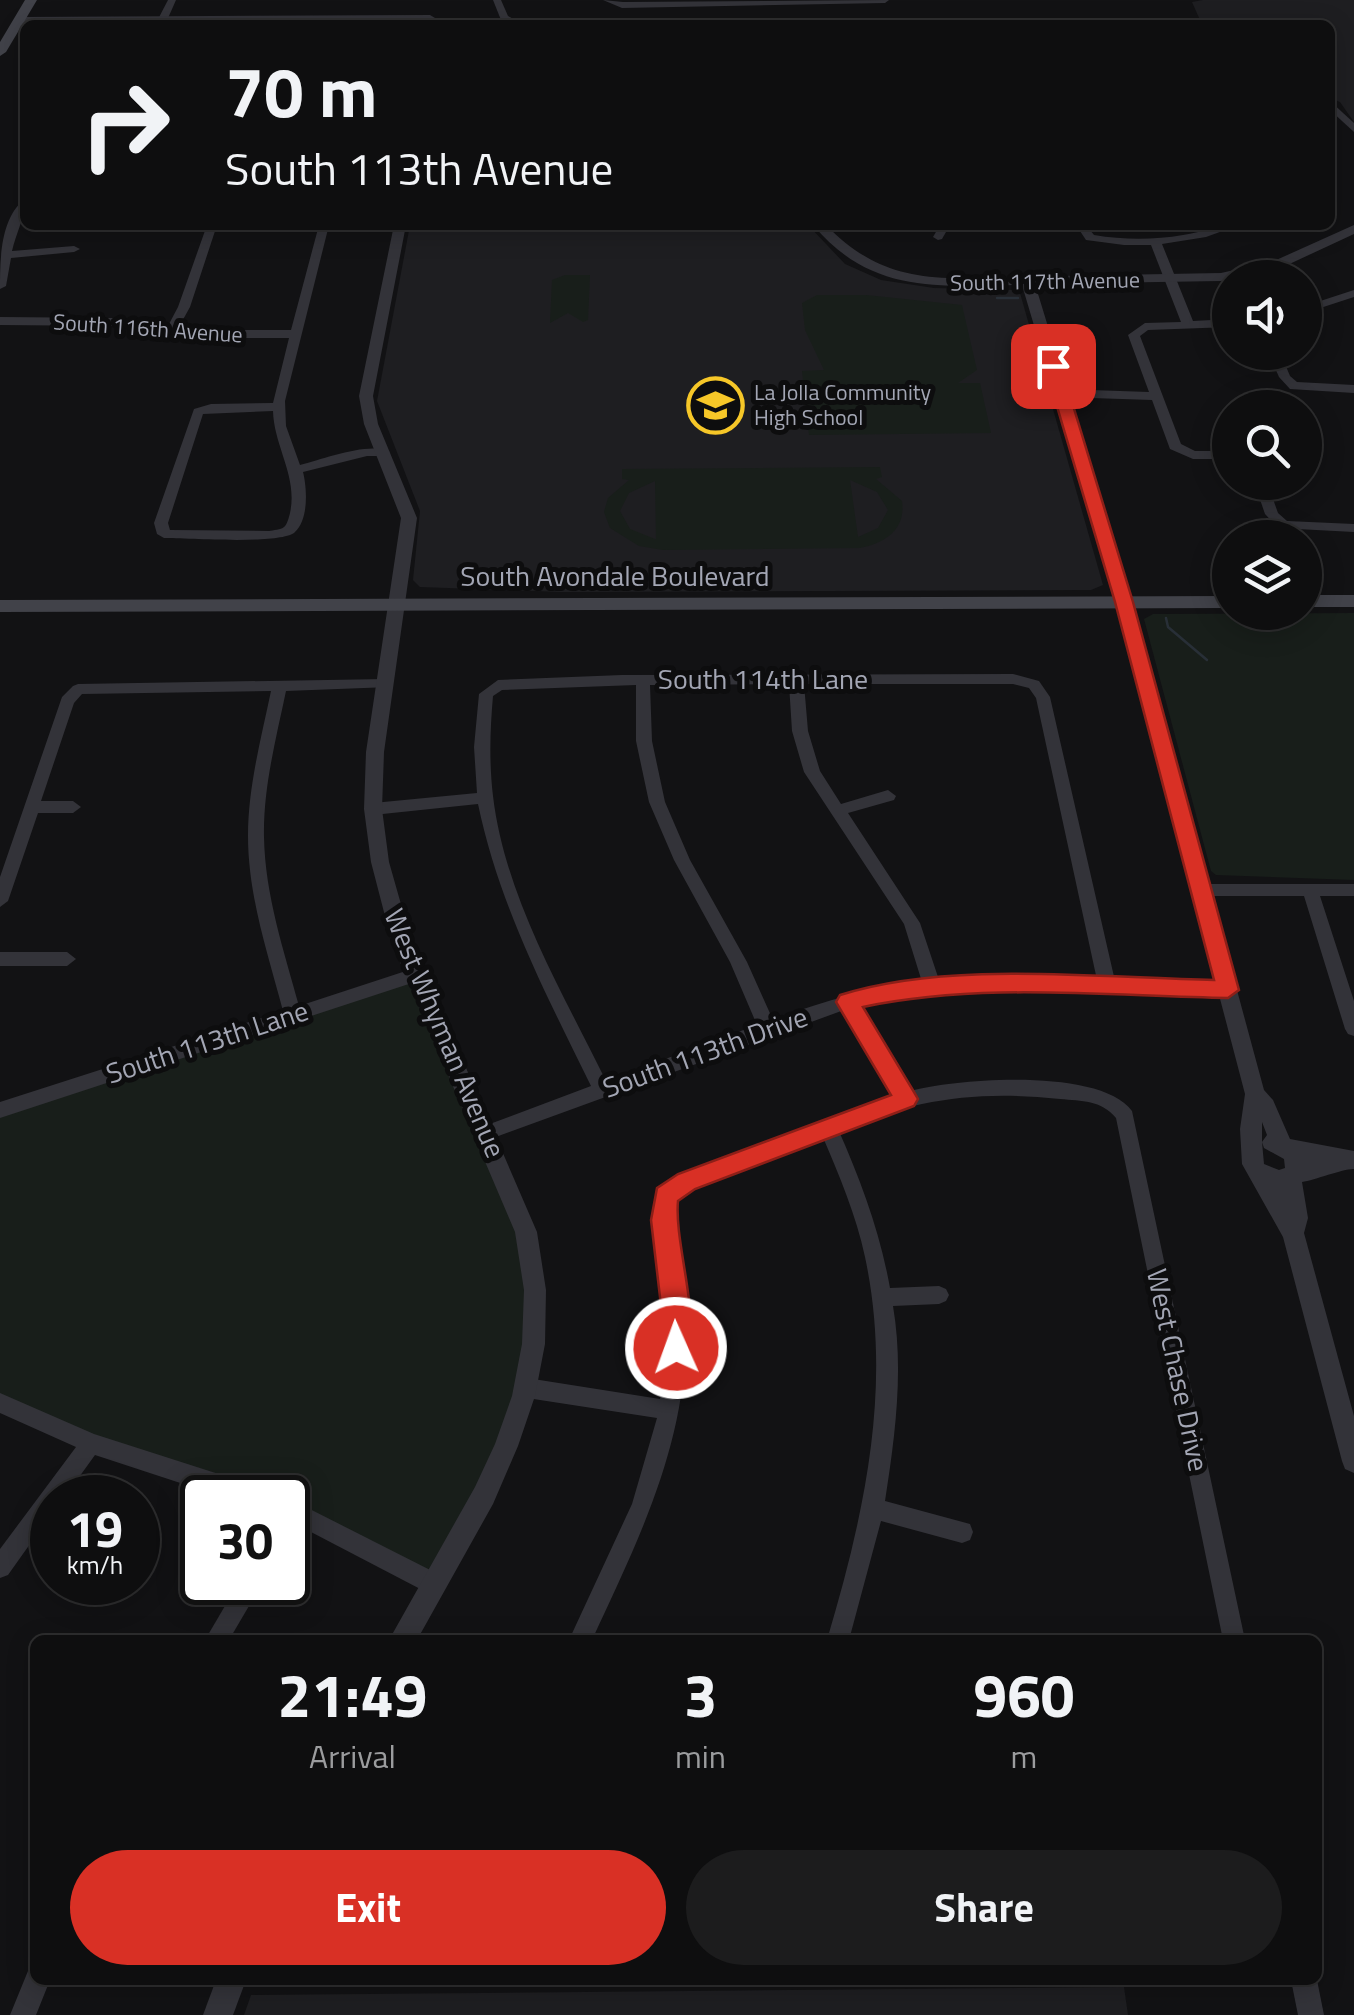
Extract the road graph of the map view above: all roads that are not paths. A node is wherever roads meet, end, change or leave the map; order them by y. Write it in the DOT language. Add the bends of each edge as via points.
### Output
graph roads {
  1 [pos="31,0"];
  2 [pos="496,0"];
  3 [pos="884,0"];
  4 [pos="609,2"];
  5 [pos="698,2"];
  6 [pos="792,2"];
  7 [pos="509,20"];
  8 [pos="18,22"];
  9 [pos="0,52"];
  10 [pos="1335,109"];
  11 [pos="1354,129"];
  12 [pos="20,213"];
  13 [pos="1354,229"];
  14 [pos="210,230"];
  15 [pos="323,230"];
  16 [pos="399,230"];
  17 [pos="824,230"];
  18 [pos="942,230"];
  19 [pos="1084,230"];
  20 [pos="1207,230"];
  21 [pos="1222,230"];
  22 [pos="1212,234"];
  23 [pos="938,237"];
  24 [pos="1155,240"];
  25 [pos="74,249"];
  26 [pos="7,255"];
  27 [pos="1170,280"];
  28 [pos="1028,282"];
  29 [pos="0,286"];
  30 [pos="1354,293"];
  31 [pos="1322,304"];
  32 [pos="0,321"];
  33 [pos="1212,324"];
  34 [pos="1190,326"];
  35 [pos="172,328"];
  36 [pos="295,334"];
  37 [pos="1282,370"];
  38 [pos="1354,389"];
  39 [pos="1154,392"];
  40 [pos="1061,393"];
  41 [pos="278,407"];
  42 [pos="384,452"];
  43 [pos="1212,454"];
  44 [pos="296,470"];
  45 [pos="1267,500"];
  46 [pos="1354,528"];
  47 [pos="1322,601"];
  48 [pos="1354,601"];
  49 [pos="1124,602"];
  50 [pos="1212,602"];
  51 [pos="397,604"];
  52 [pos="0,606"];
  53 [pos="796,679"];
  54 [pos="643,680"];
  55 [pos="385,684"];
  56 [pos="280,685"];
  57 [pos="888,796"];
  58 [pos="485,798"];
  59 [pos="31,807"];
  60 [pos="73,808"];
  61 [pos="373,809"];
  62 [pos="837,811"];
  63 [pos="1201,890"];
  64 [pos="1310,890"];
  65 [pos="1354,890"];
  66 [pos="0,901"];
  67 [pos="0,959"];
  68 [pos="68,960"];
  69 [pos="415,975"];
  70 [pos="932,986"];
  71 [pos="1108,990"];
  72 [pos="1228,990"];
  73 [pos="848,1002"];
  74 [pos="292,1014"];
  75 [pos="768,1029"];
  76 [pos="1354,1029"];
  77 [pos="602,1090"];
  78 [pos="906,1099"];
  79 [pos="0,1110"];
  80 [pos="828,1128"];
  81 [pos="486,1133"];
  82 [pos="1266,1140"];
  83 [pos="1348,1160"];
  84 [pos="1292,1176"];
  85 [pos="1293,1233"];
  86 [pos="939,1295"];
  87 [pos="882,1297"];
  88 [pos="528,1388"];
  89 [pos="0,1403"];
  90 [pos="670,1410"];
  91 [pos="92,1443"];
  92 [pos="1354,1461"];
  93 [pos="189,1475"];
  94 [pos="876,1509"];
  95 [pos="310,1525"];
  96 [pos="962,1532"];
  97 [pos="0,1567"];
  98 [pos="434,1584"];
  99 [pos="238,1605"];
  100 [pos="219,1635"];
  101 [pos="405,1635"];
  102 [pos="582,1635"];
  103 [pos="839,1635"];
  104 [pos="1233,1635"];
  105 [pos="35,1985"];
  106 [pos="229,1985"];
  107 [pos="1305,1985"];
  108 [pos="23,2015"];
  109 [pos="218,2015"];
  110 [pos="1311,2015"];
  1 -- 8 [label="main road"];
  2 -- 7 [label="street"];
  3 -- 6 [label="street"];
  4 -- 5 [label="street"];
  5 -- 6 [label="street"];
  8 -- 9 [label="main road"];
  10 -- 11 [label="street"];
  12 -- 26 [label="street"];
  13 -- 27 [label="street, South 117th Avenue" via="1233,276"];
  14 -- 35 [label="street"];
  15 -- 36 [label="street"];
  16 -- 42 [label="street, West Whyman Avenue" via="366,396"];
  17 -- 28 [label="street, South 117th Avenue" via="851,258 886,274 930,282"];
  18 -- 23 [label="street"];
  19 -- 24 [label="street" via="1090,238"];
  20 -- 22 [label="street"];
  21 -- 22 [label="street"];
  22 -- 24 [label="street"];
  24 -- 27 [label="street"];
  25 -- 26 [label="street"];
  26 -- 29 [label="street"];
  27 -- 28 [label="street, South 117th Avenue"];
  27 -- 34 [label="street"];
  28 -- 40 [label="street"];
  30 -- 31 [label="street"];
  32 -- 35 [label="street, South 116th Avenue"];
  33 -- 34 [label="street"];
  34 -- 39 [label="street" via="1137,330 1134,338"];
  35 -- 36 [label="street, South 116th Avenue"];
  36 -- 41 [label="street"];
  37 -- 38 [label="street" via="1294,386"];
  39 -- 40 [label="street"];
  39 -- 43 [label="street" via="1173,443 1182,452"];
  40 -- 49 [label="street"];
  41 -- 44 [label="street"];
  41 -- 44 [label="street" via="202,410 194,418 161,523 164,534 286,533 300,500"];
  42 -- 44 [label="street"];
  42 -- 51 [label="street, West Whyman Avenue" via="409,518"];
  45 -- 46 [label="street" via="1283,525"];
  47 -- 48 [label="main road"];
  49 -- 50 [label="main road, South Avondale Boulevard"];
  49 -- 51 [label="main road, South Avondale Boulevard"];
  49 -- 63 [label="street"];
  51 -- 52 [label="main road, South Avondale Boulevard"];
  51 -- 55 [label="street, West Whyman Avenue"];
  53 -- 54 [label="street, South 114th Lane"];
  53 -- 62 [label="street" via="804,752"];
  53 -- 71 [label="street, South 114th Lane" via="1034,684 1043,697"];
  54 -- 58 [label="street, South 114th Lane" via="492,687 482,738"];
  54 -- 75 [label="street" via="646,755 662,816"];
  55 -- 56 [label="street"];
  55 -- 61 [label="street, West Whyman Avenue"];
  56 -- 59 [label="street" via="78,689"];
  56 -- 74 [label="street" via="256,838 263,899"];
  57 -- 62 [label="street"];
  58 -- 61 [label="street"];
  58 -- 77 [label="street" via="517,916"];
  59 -- 60 [label="street"];
  59 -- 66 [label="street"];
  61 -- 69 [label="street, West Whyman Avenue" via="385,886"];
  62 -- 70 [label="street" via="912,923"];
  63 -- 64 [label="street"];
  63 -- 72 [label="street"];
  64 -- 65 [label="street"];
  64 -- 76 [label="street"];
  67 -- 68 [label="street"];
  69 -- 74 [label="street, South 113th Lane"];
  69 -- 81 [label="street, West Whyman Avenue"];
  70 -- 71 [label="street, South 113th Drive"];
  70 -- 73 [label="street, South 113th Drive"];
  71 -- 72 [label="street, South 113th Drive"];
  72 -- 82 [label="street" via="1255,1094 1250,1106"];
  73 -- 75 [label="street, South 113th Drive"];
  73 -- 78 [label="street"];
  74 -- 79 [label="street, South 113th Lane"];
  75 -- 77 [label="street, South 113th Drive"];
  77 -- 81 [label="street, South 113th Drive"];
  78 -- 80 [label="street"];
  78 -- 104 [label="street, West Chase Drive" via="1012,1087 1115,1103 1127,1123"];
  80 -- 87 [label="street" via="864,1218"];
  80 -- 90 [label="street" via="666,1195 676,1327"];
  81 -- 88 [label="street, West Whyman Avenue" via="519,1211 534,1271 536,1337"];
  82 -- 83 [label="street"];
  82 -- 84 [label="street" via="1297,1164"];
  82 -- 84 [label="street" via="1273,1180"];
  82 -- 85 [label="street" via="1280,1218"];
  83 -- 84 [label="street"];
  84 -- 85 [label="street"];
  85 -- 92 [label="street"];
  86 -- 87 [label="street"];
  87 -- 94 [label="street" via="888,1397"];
  88 -- 90 [label="street"];
  88 -- 98 [label="street, West Whyman Avenue" via="498,1469"];
  89 -- 91 [label="street"];
  90 -- 102 [label="street" via="642,1506"];
  91 -- 93 [label="street"];
  91 -- 97 [label="street"];
  94 -- 96 [label="street"];
  94 -- 103 [label="street"];
  95 -- 98 [label="street"];
  98 -- 101 [label="street, West Whyman Avenue"];
  99 -- 100 [label="street"];
  105 -- 108 [label="street"];
  106 -- 109 [label="street"];
  107 -- 110 [label="street"];
}
